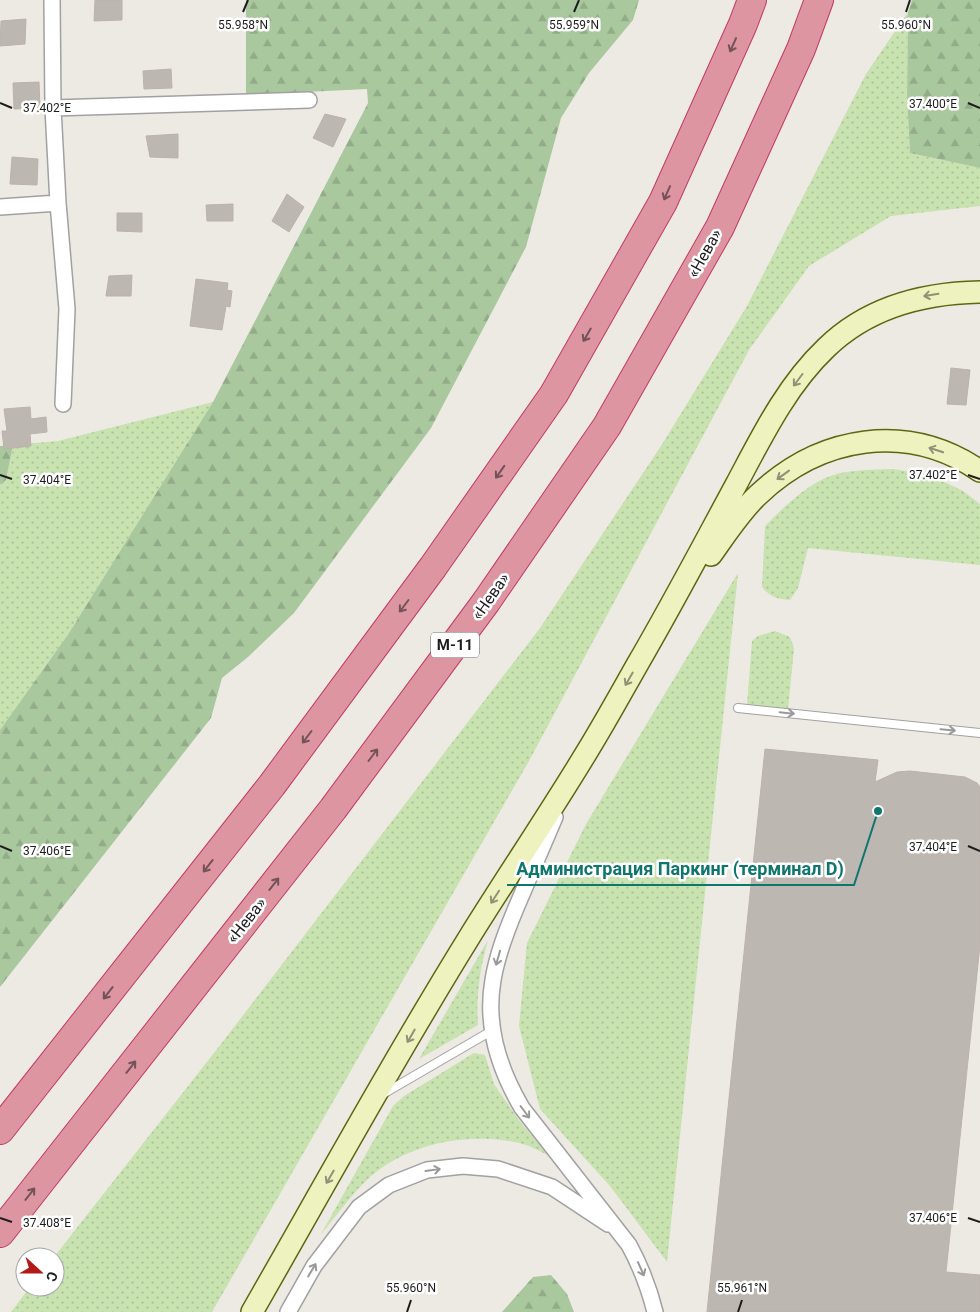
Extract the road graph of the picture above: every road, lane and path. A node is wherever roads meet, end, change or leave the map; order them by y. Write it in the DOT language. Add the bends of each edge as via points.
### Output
graph roads {
  1 [pos="52,0"];
  2 [pos="752,0"];
  3 [pos="819,0"];
  4 [pos="309,100"];
  5 [pos="53,108"];
  6 [pos="58,203"];
  7 [pos="0,207"];
  8 [pos="980,292"];
  9 [pos="63,404"];
  10 [pos="980,471"];
  11 [pos="654,636"];
  12 [pos="738,708"];
  13 [pos="980,733"];
  14 [pos="587,753"];
  15 [pos="493,1030"];
  16 [pos="374,1099"];
  17 [pos="0,1130"];
  18 [pos="617,1230"];
  19 [pos="0,1233"];
  20 [pos="252,1312"];
  21 [pos="288,1312"];
  22 [pos="655,1312"];
  1 -- 5 [label="street"];
  2 -- 17 [label="highway, one-way" via="663,202 554,394 433,567 272,785"];
  19 -- 3 [label="highway, «Нева» / М-11, one-way" via="333,809 486,602 607,426 720,226 801,49"];
  4 -- 5 [label="street"];
  5 -- 6 [label="street"];
  6 -- 7 [label="street"];
  6 -- 9 [label="street" via="67,309"];
  8 -- 11 [label="street, one-way" via="926,296 894,305 866,318 825,348 773,418"];
  10 -- 11 [label="street, one-way" via="947,453 898,440 844,445 797,464 757,496 734,522"];
  11 -- 14 [label="street, one-way"];
  12 -- 13 [label="lane, one-way"];
  14 -- 15 [label="street, one-way" via="505,935 492,982"];
  14 -- 16 [label="street, one-way" via="469,937"];
  15 -- 16 [label="lane"];
  15 -- 18 [label="street, one-way" via="501,1067 522,1108"];
  16 -- 20 [label="street, one-way"];
  21 -- 18 [label="street, one-way" via="314,1266 359,1207 389,1185 427,1170 462,1166 498,1169 552,1187"];
  18 -- 22 [label="street, one-way" via="639,1264"];
}
